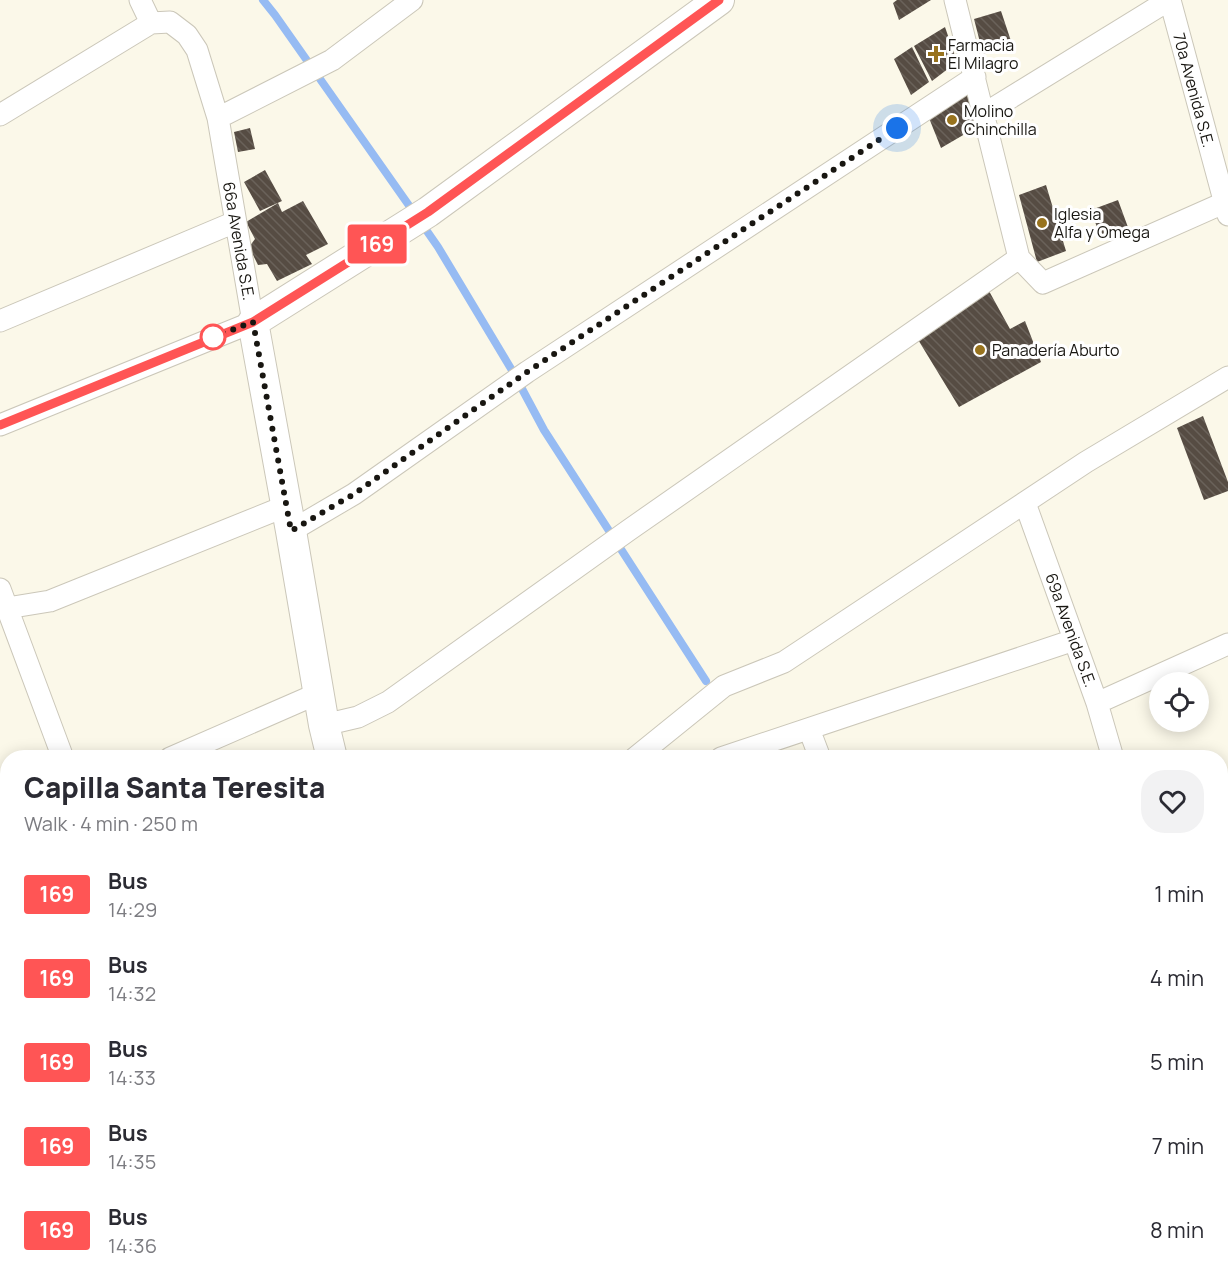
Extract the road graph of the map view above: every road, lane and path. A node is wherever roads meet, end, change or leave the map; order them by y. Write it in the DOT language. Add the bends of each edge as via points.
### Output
graph roads {
  1 [pos="140,0"];
  2 [pos="412,0"];
  3 [pos="719,0"];
  4 [pos="955,0"];
  5 [pos="1170,0"];
  6 [pos="160,22"];
  7 [pos="975,77"];
  8 [pos="0,114"];
  9 [pos="984,114"];
  10 [pos="218,118"];
  11 [pos="1227,207"];
  12 [pos="236,222"];
  13 [pos="1019,258"];
  14 [pos="0,321"];
  15 [pos="253,322"];
  16 [pos="1228,377"];
  17 [pos="0,424"];
  18 [pos="1025,502"];
  19 [pos="289,519"];
  20 [pos="4,599"];
  21 [pos="1074,640"];
  22 [pos="1228,644"];
  23 [pos="319,693"];
  24 [pos="1097,703"];
  25 [pos="324,725"];
  26 [pos="809,729"];
  27 [pos="60,750"];
  28 [pos="188,750"];
  29 [pos="330,750"];
  30 [pos="645,750"];
  31 [pos="745,750"];
  32 [pos="817,750"];
  33 [pos="1111,750"];
  1 -- 6 [label="street"];
  2 -- 10 [label="street" via="332,60"];
  3 -- 15 [label="street" via="428,212"];
  4 -- 7 [label="street"];
  5 -- 9 [label="street"];
  5 -- 11 [label="street, 70a Avenida S.E."];
  6 -- 8 [label="street"];
  6 -- 10 [label="street, 66a Avenida S.E." via="187,35 197,50"];
  7 -- 9 [label="street"];
  7 -- 19 [label="street" via="527,372 354,494"];
  9 -- 13 [label="street"];
  10 -- 12 [label="street, 66a Avenida S.E."];
  11 -- 13 [label="street" via="1043,283"];
  12 -- 14 [label="street"];
  12 -- 15 [label="street, 66a Avenida S.E."];
  13 -- 25 [label="street" via="388,702 358,717"];
  15 -- 17 [label="street"];
  15 -- 19 [label="street, 66a Avenida S.E."];
  16 -- 18 [label="street"];
  18 -- 21 [label="street, 69a Avenida S.E."];
  18 -- 30 [label="street" via="784,662 724,686"];
  19 -- 20 [label="street" via="50,601"];
  19 -- 23 [label="street, 66a Avenida S.E."];
  20 -- 27 [label="street"];
  21 -- 24 [label="street, 69a Avenida S.E."];
  21 -- 26 [label="street"];
  22 -- 24 [label="street"];
  23 -- 25 [label="street, 66a Avenida S.E."];
  23 -- 28 [label="street"];
  24 -- 33 [label="street, 69a Avenida S.E."];
  25 -- 29 [label="street, 66a Avenida S.E."];
  26 -- 31 [label="street"];
  26 -- 32 [label="street"];
}
